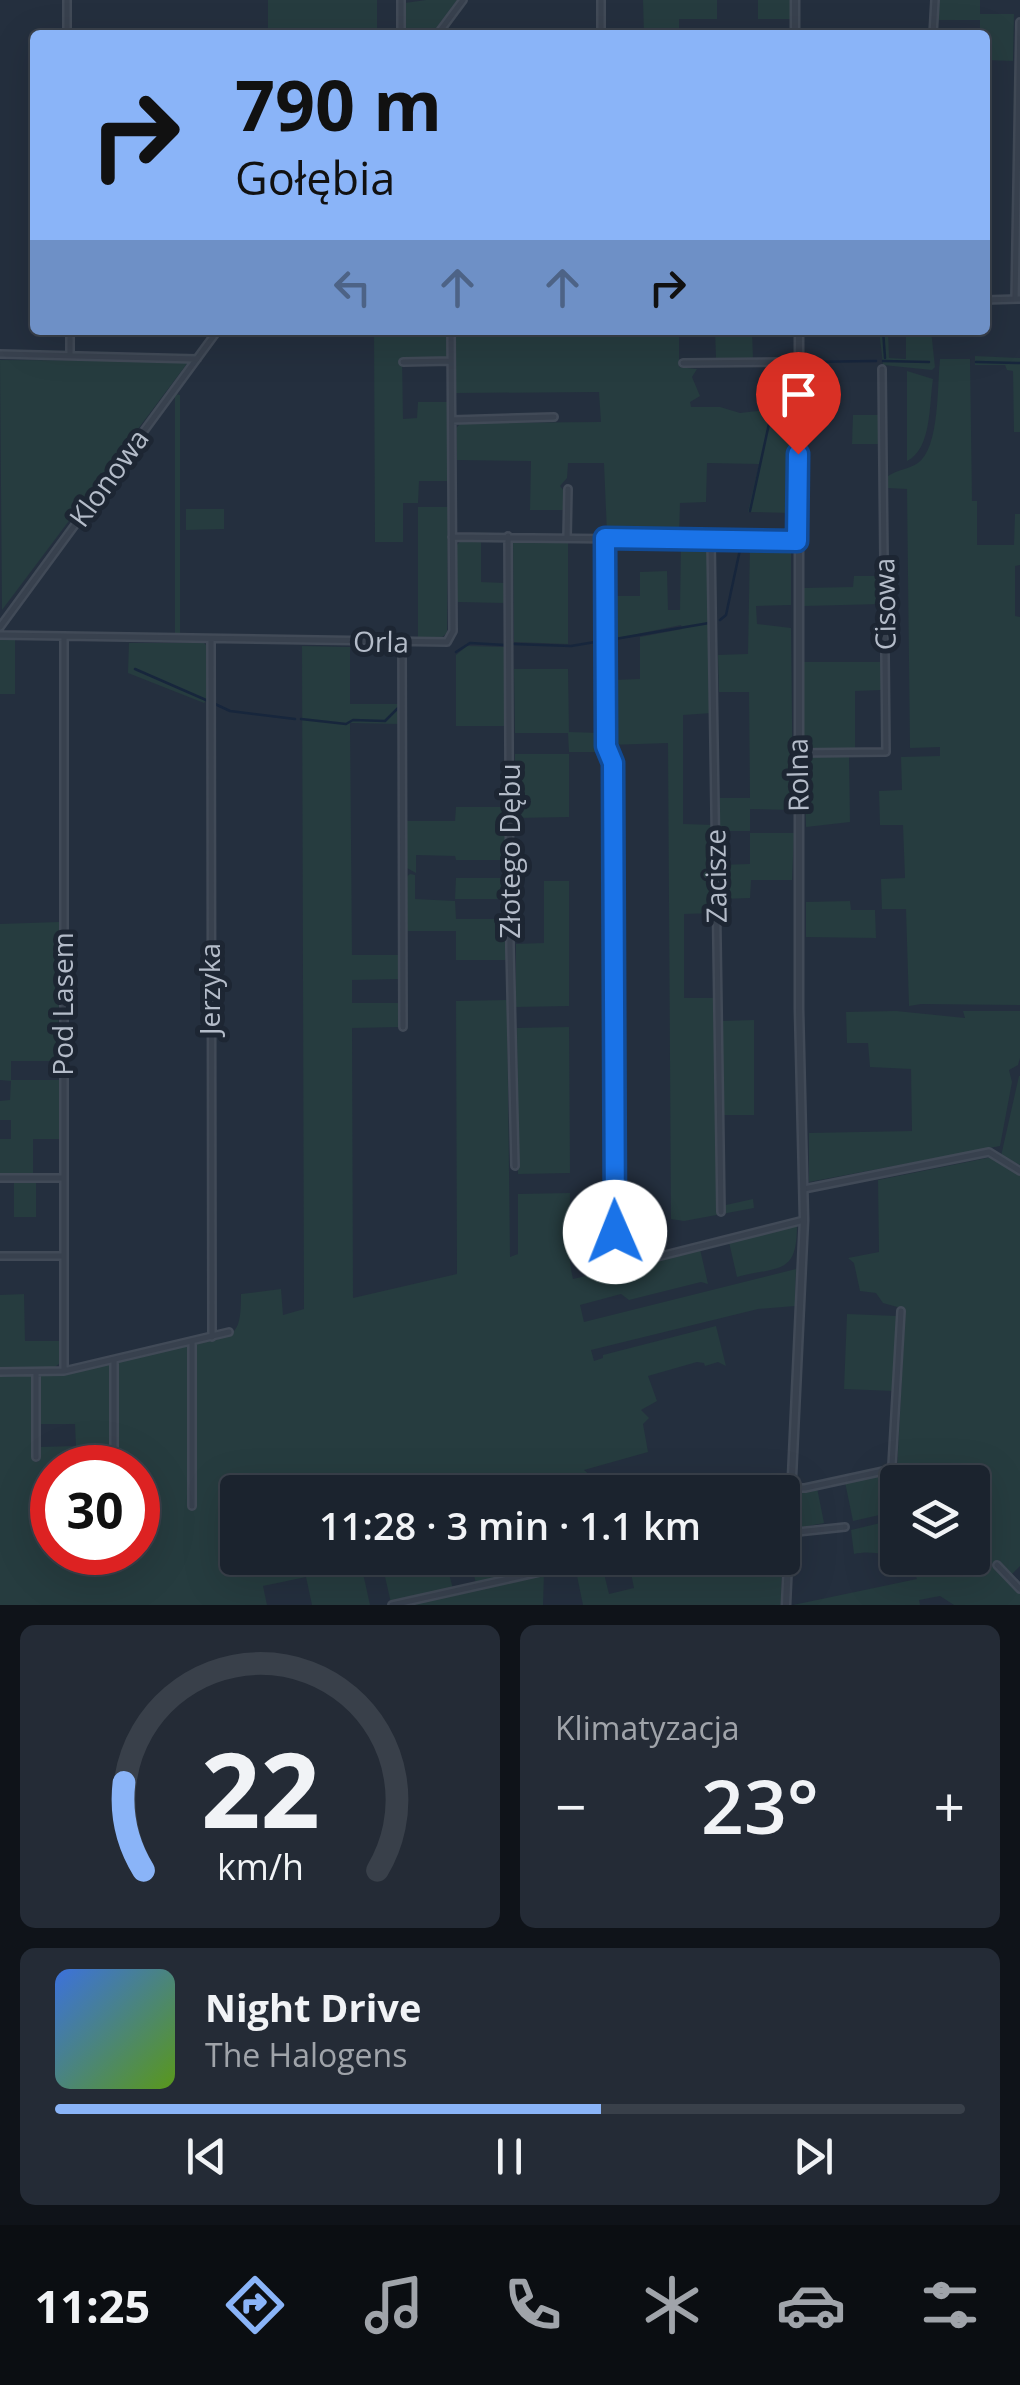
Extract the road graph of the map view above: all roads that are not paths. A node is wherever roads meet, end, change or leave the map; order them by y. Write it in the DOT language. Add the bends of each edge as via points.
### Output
graph roads {
  1 [pos="67,0"];
  2 [pos="401,0"];
  3 [pos="463,0"];
  4 [pos="601,0"];
  5 [pos="796,0"];
  6 [pos="935,0"];
  7 [pos="448,21"];
  8 [pos="1020,22"];
  9 [pos="67,30"];
  10 [pos="401,30"];
  11 [pos="441,30"];
  12 [pos="449,30"];
  13 [pos="601,30"];
  14 [pos="796,30"];
  15 [pos="932,30"];
  16 [pos="1018,299"];
  17 [pos="990,300"];
  18 [pos="70,335"];
  19 [pos="214,335"];
  20 [pos="451,335"];
  21 [pos="800,335"];
  22 [pos="0,354"];
  23 [pos="70,355"];
  24 [pos="197,359"];
  25 [pos="402,362"];
  26 [pos="451,362"];
  27 [pos="799,362"];
  28 [pos="682,363"];
  29 [pos="882,369"];
  30 [pos="554,417"];
  31 [pos="452,420"];
  32 [pos="568,490"];
  33 [pos="508,536"];
  34 [pos="452,537"];
  35 [pos="567,538"];
  36 [pos="605,538"];
  37 [pos="711,540"];
  38 [pos="797,541"];
  39 [pos="0,626"];
  40 [pos="0,635"];
  41 [pos="64,637"];
  42 [pos="212,641"];
  43 [pos="402,643"];
  44 [pos="798,754"];
  45 [pos="403,1027"];
  46 [pos="515,1166"];
  47 [pos="1020,1171"];
  48 [pos="0,1178"];
  49 [pos="63,1178"];
  50 [pos="804,1189"];
  51 [pos="721,1212"];
  52 [pos="804,1220"];
  53 [pos="615,1232"];
  54 [pos="0,1256"];
  55 [pos="64,1256"];
  56 [pos="654,1258"];
  57 [pos="901,1311"];
  58 [pos="230,1332"];
  59 [pos="212,1337"];
  60 [pos="192,1342"];
  61 [pos="114,1360"];
  62 [pos="64,1371"];
  63 [pos="0,1372"];
  64 [pos="36,1372"];
  65 [pos="36,1445"];
  66 [pos="114,1445"];
  67 [pos="793,1475"];
  68 [pos="800,1488"];
  69 [pos="192,1506"];
  70 [pos="845,1527"];
  71 [pos="800,1532"];
  72 [pos="997,1565"];
  73 [pos="526,1575"];
  74 [pos="787,1575"];
  75 [pos="1020,1589"];
  76 [pos="392,1605"];
  77 [pos="786,1605"];
  1 -- 9 [label="street"];
  2 -- 10 [label="street"];
  3 -- 7 [label="street"];
  4 -- 13 [label="street"];
  5 -- 14 [label="street"];
  6 -- 15 [label="street"];
  7 -- 11 [label="street"];
  7 -- 12 [label="street"];
  8 -- 16 [label="street"];
  16 -- 17 [label="street"];
  18 -- 23 [label="street"];
  19 -- 24 [label="street, Klonowa"];
  20 -- 26 [label="street, Orla"];
  21 -- 27 [label="street, Rolna"];
  22 -- 23 [label="street"];
  23 -- 24 [label="street"];
  24 -- 39 [label="street, Klonowa"];
  25 -- 26 [label="street"];
  26 -- 31 [label="street, Orla"];
  27 -- 28 [label="street"];
  27 -- 38 [label="street, Rolna"];
  29 -- 44 [label="street, Cisowa" via="886,752"];
  30 -- 31 [label="street"];
  31 -- 34 [label="street, Orla"];
  32 -- 35 [label="street"];
  33 -- 34 [label="street"];
  33 -- 35 [label="street"];
  33 -- 46 [label="street, Złotego Dębu"];
  34 -- 43 [label="street, Orla" via="452,638"];
  35 -- 36 [label="street"];
  36 -- 37 [label="street"];
  36 -- 53 [label="street"];
  37 -- 38 [label="street"];
  37 -- 51 [label="street, Zacisze"];
  38 -- 44 [label="street, Rolna"];
  40 -- 41 [label="street, Orla"];
  41 -- 42 [label="street, Orla"];
  41 -- 49 [label="street, Pod Lasem"];
  42 -- 43 [label="street, Orla"];
  42 -- 59 [label="street, Jerzyka"];
  43 -- 45 [label="street"];
  44 -- 50 [label="street, Rolna"];
  47 -- 50 [label="street" via="990,1152"];
  48 -- 49 [label="street"];
  49 -- 55 [label="street, Pod Lasem"];
  50 -- 52 [label="street, Rolna"];
  52 -- 56 [label="street"];
  52 -- 67 [label="street, Rolna"];
  54 -- 55 [label="street"];
  55 -- 62 [label="street, Pod Lasem"];
  57 -- 68 [label="street" via="892,1465"];
  58 -- 59 [label="street"];
  59 -- 60 [label="street"];
  60 -- 61 [label="street"];
  60 -- 69 [label="street"];
  61 -- 62 [label="street"];
  61 -- 66 [label="street"];
  62 -- 64 [label="street"];
  63 -- 64 [label="street"];
  64 -- 65 [label="street"];
  70 -- 71 [label="street"];
  72 -- 75 [label="street"];
  73 -- 76 [label="street"];
  74 -- 77 [label="street, Rolna"];
}
